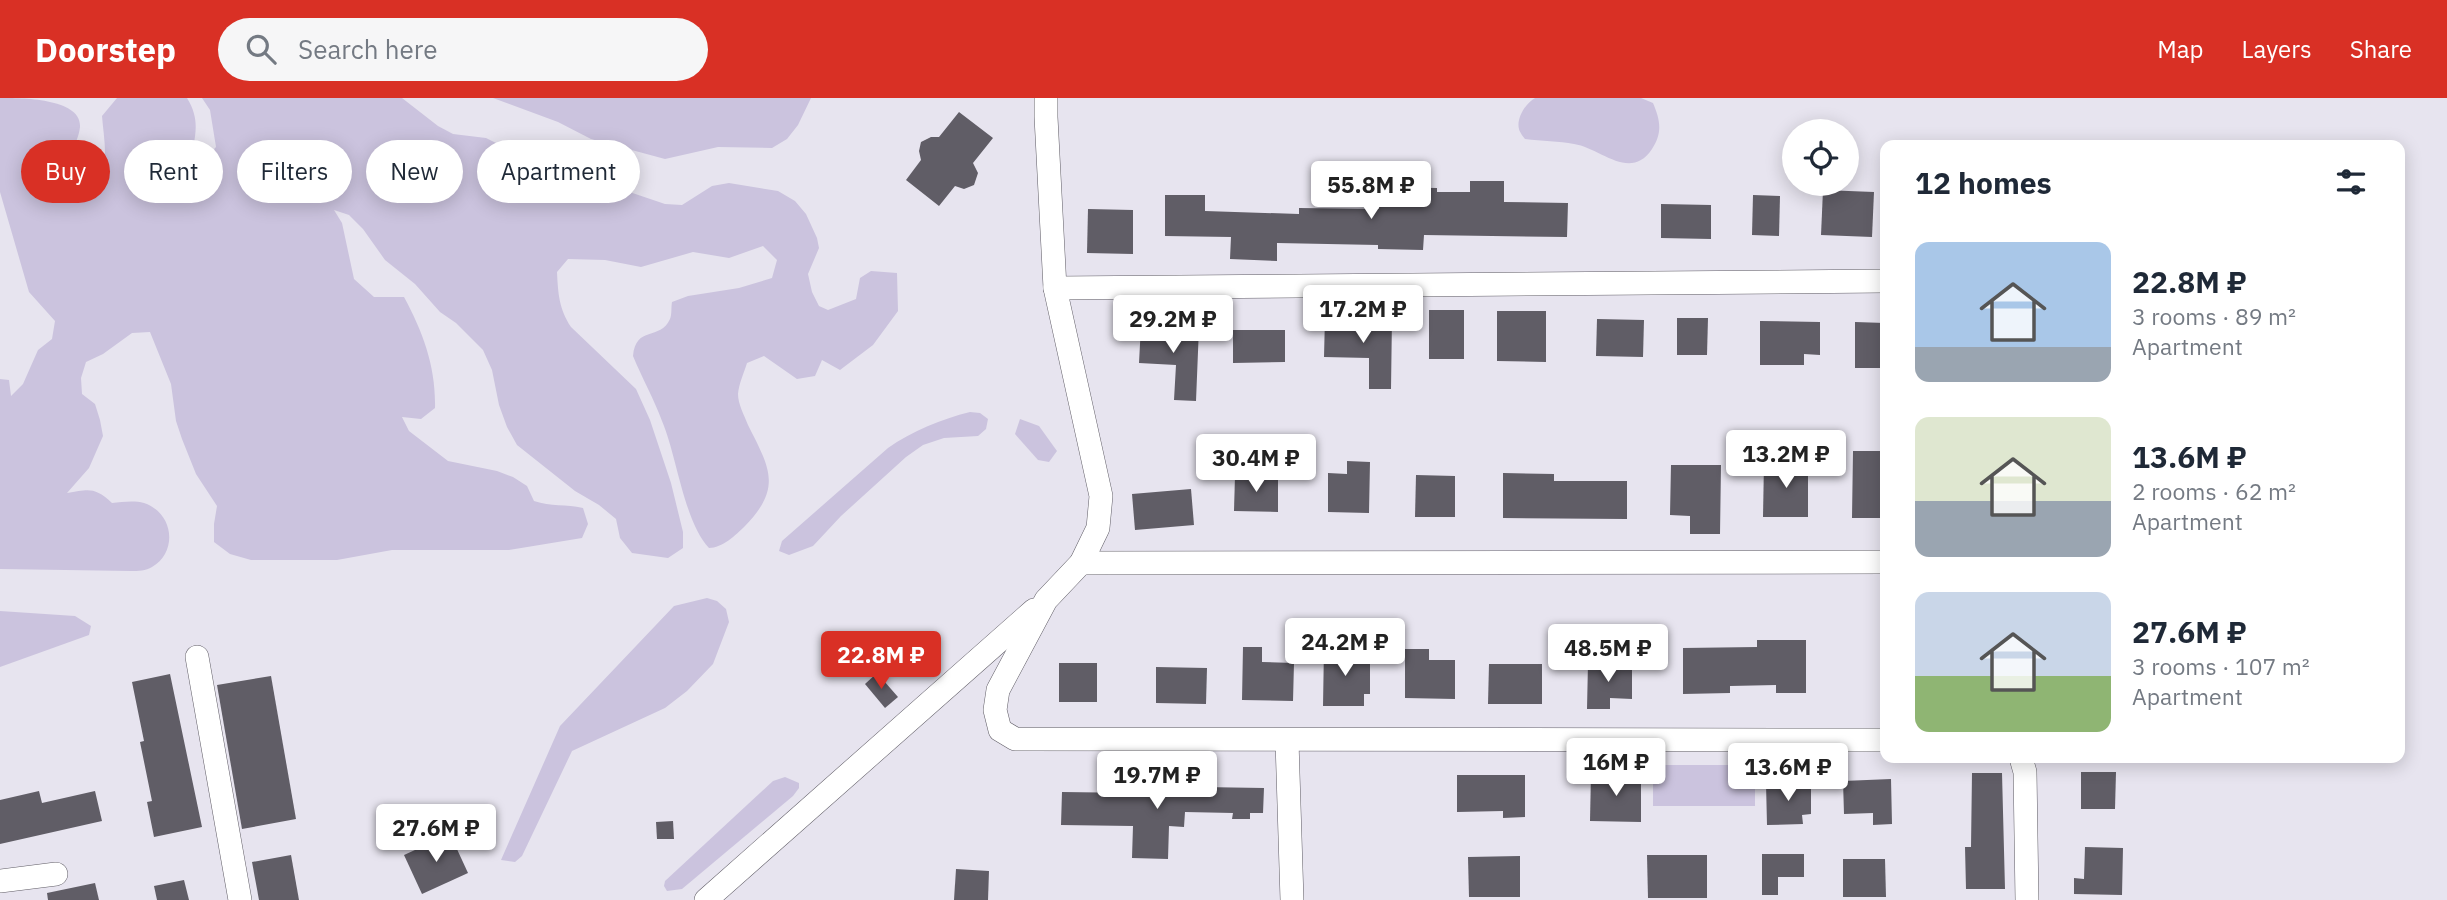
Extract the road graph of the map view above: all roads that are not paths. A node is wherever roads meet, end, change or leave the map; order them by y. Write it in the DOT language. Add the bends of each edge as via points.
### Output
graph roads {
  1 [pos="1046,98"];
  2 [pos="1880,281"];
  3 [pos="1055,288"];
  4 [pos="1880,562"];
  5 [pos="1081,563"];
  6 [pos="1046,600"];
  7 [pos="197,657"];
  8 [pos="1880,740"];
  9 [pos="1287,741"];
  10 [pos="2022,763"];
  11 [pos="56,874"];
  12 [pos="0,881"];
  13 [pos="240,900"];
  14 [pos="706,900"];
  15 [pos="1292,900"];
  16 [pos="2027,900"];
  1 -- 3 [label="street"];
  2 -- 3 [label="street"];
  3 -- 5 [label="street" via="1101,496 1098,528"];
  4 -- 5 [label="street"];
  5 -- 6 [label="street"];
  6 -- 9 [label="street" via="998,690 995,710 1000,730 1015,739"];
  6 -- 14 [label="street"];
  7 -- 13 [label="street"];
  8 -- 9 [label="street"];
  9 -- 15 [label="street"];
  10 -- 16 [label="street"];
  11 -- 12 [label="street"];
}
